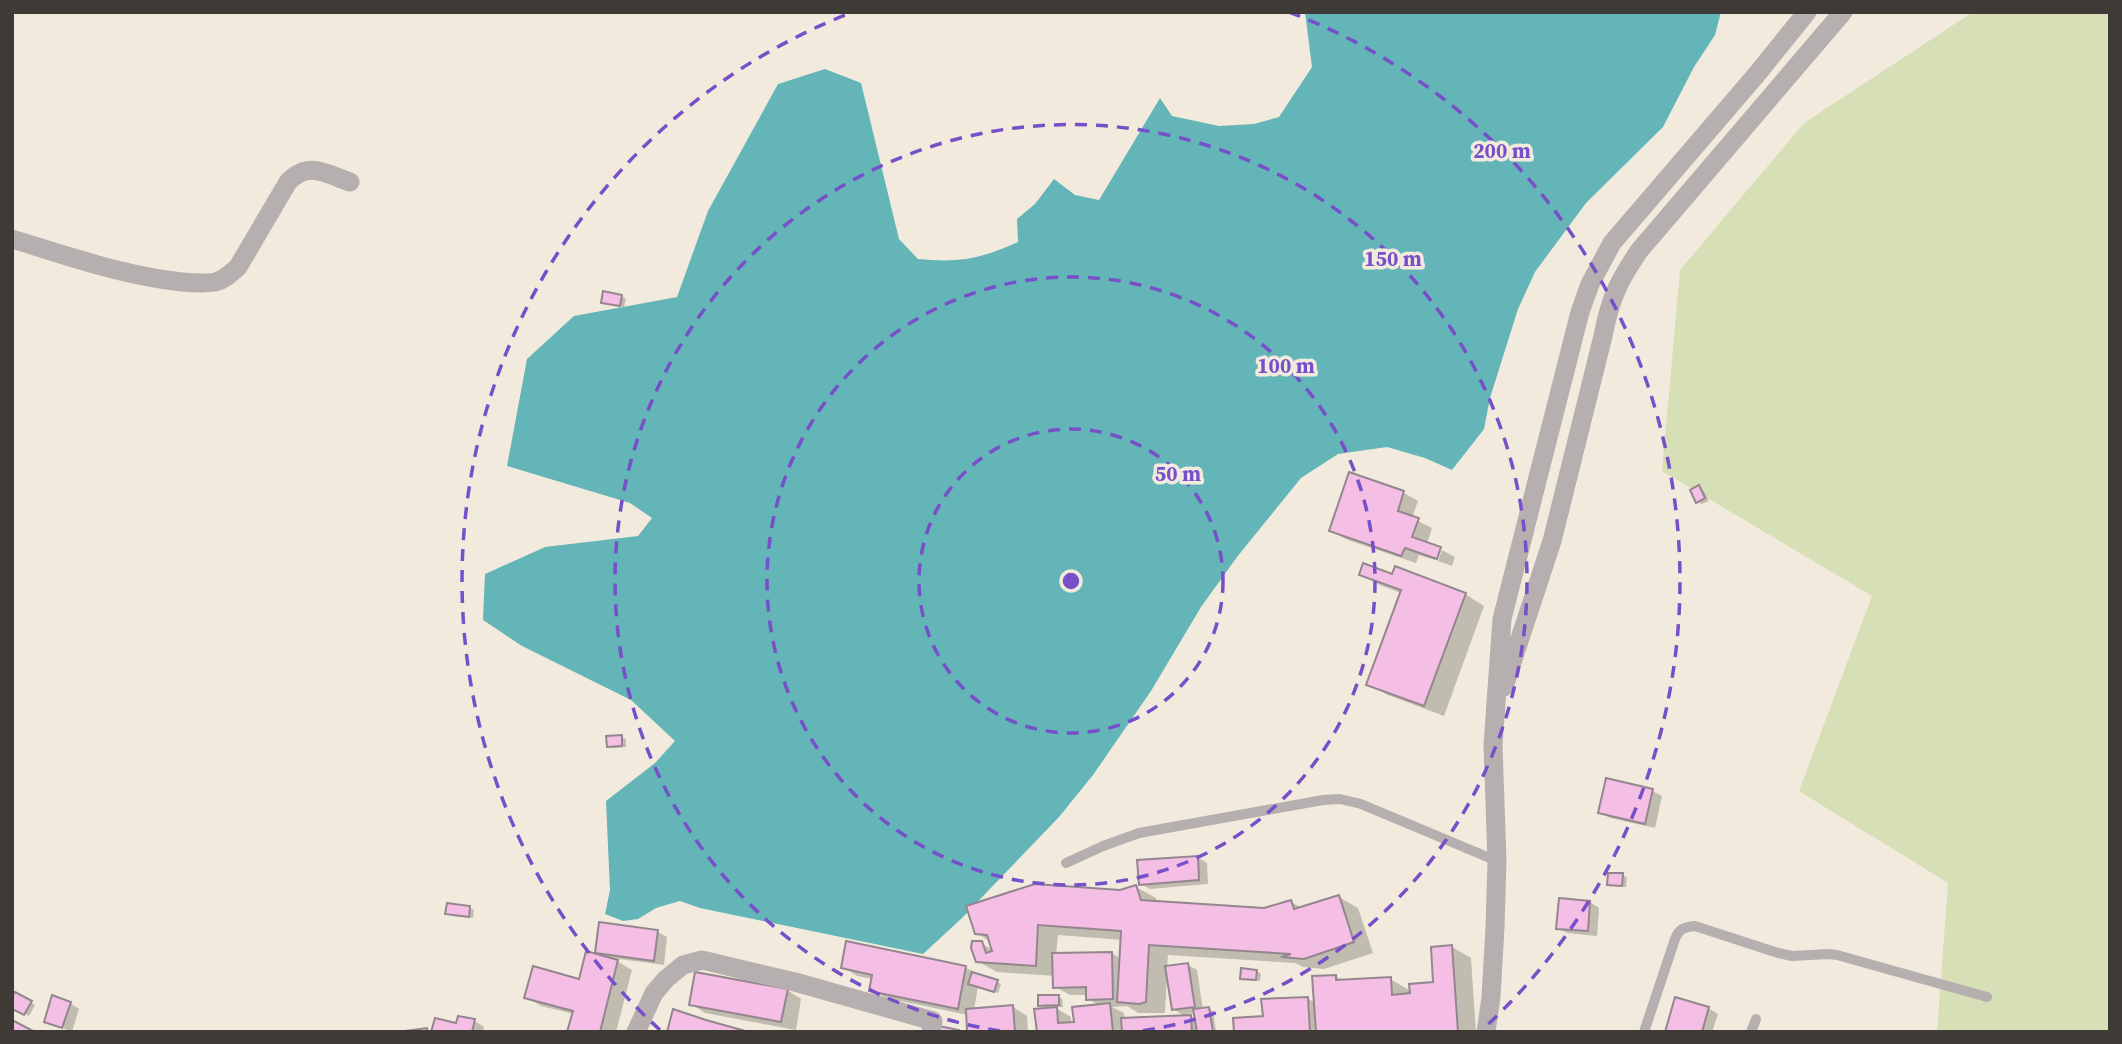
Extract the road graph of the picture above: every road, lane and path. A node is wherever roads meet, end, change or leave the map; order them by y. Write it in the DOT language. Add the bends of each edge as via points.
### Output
graph roads {
  1 [pos="1807,12"];
  2 [pos="1843,12"];
  3 [pos="350,182"];
  4 [pos="12,239"];
  5 [pos="1496,715"];
  6 [pos="1497,861"];
  7 [pos="1066,863"];
  8 [pos="1987,997"];
  9 [pos="1756,1019"];
  10 [pos="636,1032"];
  11 [pos="931,1032"];
  12 [pos="1486,1032"];
  13 [pos="1644,1032"];
  14 [pos="1751,1032"];
  1 -- 5 [label="street" via="1612,243 1590,284 1502,619"];
  2 -- 5 [label="street" via="1620,278 1609,304 1548,554"];
  3 -- 4 [label="street" via="315,169 296,173 238,267 216,282 169,280 114,270"];
  5 -- 6 [label="street"];
  6 -- 7 [label="lane" via="1340,799 1139,833"];
  6 -- 12 [label="street"];
  8 -- 13 [label="lane" via="1837,956 1792,956 1695,926 1685,927 1675,939"];
  9 -- 14 [label="lane"];
  10 -- 11 [label="street" via="654,993 666,979 683,965 702,960 933,1021"];
}
